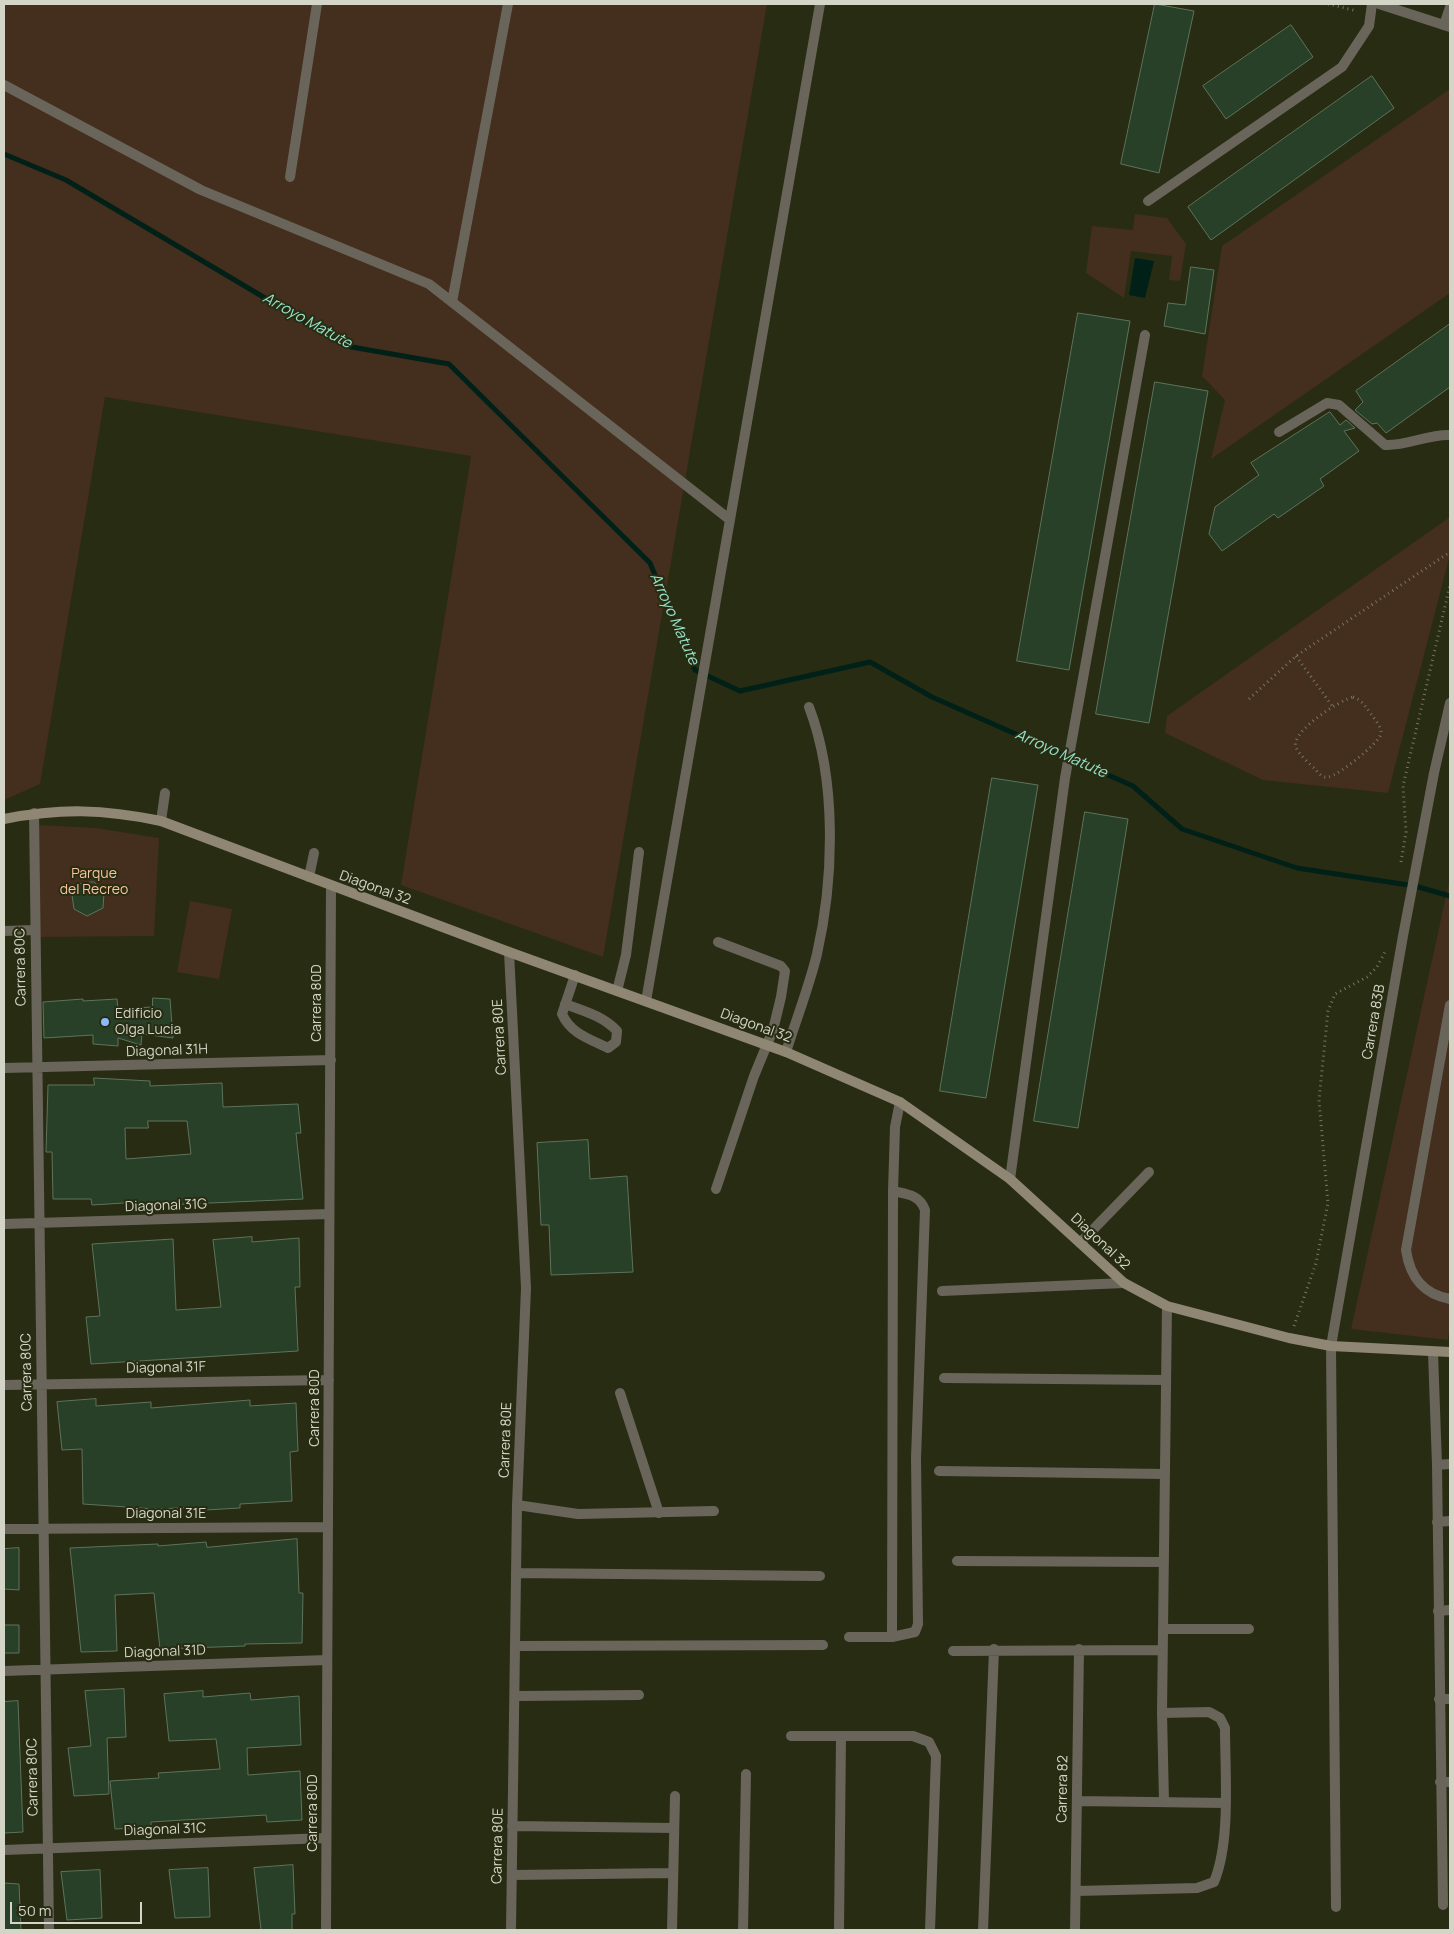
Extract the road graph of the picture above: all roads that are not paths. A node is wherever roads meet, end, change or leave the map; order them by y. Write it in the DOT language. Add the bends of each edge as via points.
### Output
graph roads {
  1 [pos="318,4"];
  2 [pos="508,4"];
  3 [pos="820,4"];
  4 [pos="1372,4"];
  5 [pos="1379,4"];
  6 [pos="1450,7"];
  7 [pos="1447,26"];
  8 [pos="4,85"];
  9 [pos="290,177"];
  10 [pos="1148,201"];
  11 [pos="452,302"];
  12 [pos="1144,335"];
  13 [pos="1279,432"];
  14 [pos="1450,435"];
  15 [pos="729,519"];
  16 [pos="1450,703"];
  17 [pos="809,707"];
  18 [pos="165,793"];
  19 [pos="34,813"];
  20 [pos="4,819"];
  21 [pos="161,821"];
  22 [pos="640,852"];
  23 [pos="314,853"];
  24 [pos="309,877"];
  25 [pos="332,886"];
  26 [pos="34,930"];
  27 [pos="4,931"];
  28 [pos="718,942"];
  29 [pos="509,952"];
  30 [pos="575,975"];
  31 [pos="617,990"];
  32 [pos="646,1001"];
  33 [pos="566,1004"];
  34 [pos="1450,1005"];
  35 [pos="766,1044"];
  36 [pos="786,1052"];
  37 [pos="331,1060"];
  38 [pos="4,1068"];
  39 [pos="36,1068"];
  40 [pos="900,1102"];
  41 [pos="1149,1172"];
  42 [pos="1010,1179"];
  43 [pos="716,1189"];
  44 [pos="893,1191"];
  45 [pos="330,1214"];
  46 [pos="38,1223"];
  47 [pos="4,1224"];
  48 [pos="1080,1243"];
  49 [pos="1124,1283"];
  50 [pos="942,1291"];
  51 [pos="1450,1299"];
  52 [pos="1166,1306"];
  53 [pos="1332,1346"];
  54 [pos="1450,1352"];
  55 [pos="1433,1353"];
  56 [pos="944,1378"];
  57 [pos="328,1380"];
  58 [pos="1166,1380"];
  59 [pos="40,1383"];
  60 [pos="4,1384"];
  61 [pos="620,1393"];
  62 [pos="1450,1464"];
  63 [pos="1437,1465"];
  64 [pos="939,1470"];
  65 [pos="1165,1474"];
  66 [pos="517,1505"];
  67 [pos="714,1511"];
  68 [pos="659,1513"];
  69 [pos="1437,1522"];
  70 [pos="1450,1522"];
  71 [pos="328,1527"];
  72 [pos="4,1529"];
  73 [pos="43,1529"];
  74 [pos="957,1561"];
  75 [pos="1164,1562"];
  76 [pos="516,1573"];
  77 [pos="820,1576"];
  78 [pos="1450,1610"];
  79 [pos="1438,1611"];
  80 [pos="1163,1629"];
  81 [pos="1249,1629"];
  82 [pos="849,1637"];
  83 [pos="892,1637"];
  84 [pos="823,1645"];
  85 [pos="515,1646"];
  86 [pos="994,1649"];
  87 [pos="1079,1649"];
  88 [pos="953,1650"];
  89 [pos="1162,1650"];
  90 [pos="327,1660"];
  91 [pos="45,1670"];
  92 [pos="4,1671"];
  93 [pos="640,1695"];
  94 [pos="515,1696"];
  95 [pos="1445,1699"];
  96 [pos="1162,1713"];
  97 [pos="791,1736"];
  98 [pos="841,1737"];
  99 [pos="746,1774"];
  100 [pos="1445,1782"];
  101 [pos="675,1796"];
  102 [pos="1077,1801"];
  103 [pos="1164,1802"];
  104 [pos="1226,1803"];
  105 [pos="512,1826"];
  106 [pos="674,1828"];
  107 [pos="326,1838"];
  108 [pos="47,1848"];
  109 [pos="4,1850"];
  110 [pos="1446,1869"];
  111 [pos="673,1873"];
  112 [pos="512,1875"];
  113 [pos="1076,1891"];
  114 [pos="1443,1905"];
  115 [pos="1336,1907"];
  116 [pos="48,1930"];
  117 [pos="326,1930"];
  118 [pos="511,1930"];
  119 [pos="672,1930"];
  120 [pos="743,1930"];
  121 [pos="839,1930"];
  122 [pos="930,1930"];
  123 [pos="983,1930"];
  124 [pos="1075,1930"];
  1 -- 9 [label="street"];
  2 -- 11 [label="street"];
  3 -- 15 [label="street"];
  4 -- 10 [label="street" via="1369,26 1342,67"];
  5 -- 7 [label="street"];
  6 -- 7 [label="street"];
  8 -- 11 [label="street" via="201,190 429,284"];
  11 -- 15 [label="street"];
  12 -- 42 [label="street" via="1065,778"];
  13 -- 14 [label="street" via="1332,403 1339,405 1385,445"];
  15 -- 32 [label="street"];
  16 -- 53 [label="street, Carrera 83B" via="1403,936"];
  17 -- 36 [label="street" via="816,726 828,801 830,878 817,954"];
  18 -- 21 [label="street"];
  19 -- 20 [label="street, Diagonal 32"];
  19 -- 21 [label="street, Diagonal 32" via="102,811"];
  19 -- 26 [label="street, Carrera 80C"];
  21 -- 24 [label="street, Diagonal 32"];
  22 -- 31 [label="street" via="626,955"];
  23 -- 24 [label="street"];
  24 -- 25 [label="street, Diagonal 32"];
  25 -- 29 [label="street, Diagonal 32"];
  25 -- 37 [label="street, Carrera 80D"];
  26 -- 27 [label="street"];
  26 -- 39 [label="street, Carrera 80C"];
  28 -- 35 [label="street" via="781,966 785,971 773,1030"];
  29 -- 30 [label="street, Diagonal 32"];
  29 -- 66 [label="street, Carrera 80E" via="526,1288"];
  30 -- 31 [label="street, Diagonal 32"];
  30 -- 33 [label="street"];
  31 -- 32 [label="street, Diagonal 32"];
  32 -- 35 [label="street, Diagonal 32"];
  33 -- 33 [label="street" via="562,1014 576,1034 608,1048 616,1042 617,1030 611,1024"];
  34 -- 51 [label="street" via="1406,1250 1409,1268 1419,1284 1436,1296"];
  35 -- 36 [label="street, Diagonal 32"];
  35 -- 43 [label="street"];
  36 -- 40 [label="street, Diagonal 32"];
  37 -- 39 [label="street, Diagonal 31H"];
  37 -- 45 [label="street, Carrera 80D"];
  38 -- 39 [label="street, Diagonal 31H"];
  39 -- 46 [label="street, Carrera 80C"];
  40 -- 42 [label="street, Diagonal 32"];
  40 -- 44 [label="street" via="895,1128"];
  41 -- 48 [label="street"];
  42 -- 48 [label="street, Diagonal 32"];
  44 -- 83 [label="street"];
  44 -- 83 [label="street" via="916,1197 925,1210 916,1458 918,1624 915,1632"];
  45 -- 46 [label="street, Diagonal 31G"];
  45 -- 57 [label="street, Carrera 80D"];
  46 -- 47 [label="street, Diagonal 31G"];
  46 -- 59 [label="street, Carrera 80C"];
  48 -- 49 [label="street, Diagonal 32"];
  49 -- 50 [label="street"];
  49 -- 52 [label="street, Diagonal 32"];
  52 -- 53 [label="street, Diagonal 32"];
  52 -- 58 [label="street"];
  53 -- 55 [label="street, Diagonal 32"];
  53 -- 115 [label="street, Carrera 83B"];
  54 -- 55 [label="street, Diagonal 32"];
  55 -- 63 [label="street"];
  56 -- 58 [label="street"];
  57 -- 59 [label="street, Diagonal 31F"];
  57 -- 71 [label="street, Carrera 80D"];
  58 -- 65 [label="street"];
  59 -- 60 [label="street, Diagonal 31F"];
  59 -- 73 [label="street, Carrera 80C"];
  61 -- 68 [label="street"];
  62 -- 63 [label="street"];
  63 -- 69 [label="street"];
  64 -- 65 [label="street"];
  65 -- 75 [label="street"];
  66 -- 68 [label="street" via="578,1514"];
  66 -- 76 [label="street, Carrera 80E"];
  67 -- 68 [label="street"];
  69 -- 70 [label="street"];
  69 -- 79 [label="street"];
  71 -- 73 [label="street, Diagonal 31E"];
  71 -- 90 [label="street, Carrera 80D"];
  72 -- 73 [label="street, Diagonal 31E"];
  73 -- 91 [label="street, Carrera 80C"];
  74 -- 75 [label="street"];
  75 -- 80 [label="street"];
  76 -- 77 [label="street"];
  76 -- 85 [label="street, Carrera 80E"];
  78 -- 79 [label="street"];
  79 -- 95 [label="street"];
  80 -- 81 [label="street"];
  80 -- 89 [label="street"];
  82 -- 83 [label="street"];
  84 -- 85 [label="street"];
  85 -- 94 [label="street, Carrera 80E"];
  86 -- 87 [label="street"];
  86 -- 88 [label="street"];
  86 -- 123 [label="street"];
  87 -- 89 [label="street"];
  87 -- 102 [label="street, Carrera 82"];
  89 -- 96 [label="street"];
  90 -- 91 [label="street, Diagonal 31D"];
  90 -- 107 [label="street, Carrera 80D"];
  91 -- 92 [label="street, Diagonal 31D"];
  91 -- 108 [label="street, Carrera 80C"];
  93 -- 94 [label="street"];
  94 -- 105 [label="street, Carrera 80E"];
  95 -- 100 [label="street"];
  96 -- 103 [label="street"];
  96 -- 104 [label="street" via="1210,1712 1220,1718 1225,1728"];
  97 -- 98 [label="street"];
  98 -- 121 [label="street"];
  98 -- 122 [label="street" via="913,1736 929,1742 936,1756"];
  99 -- 120 [label="street"];
  100 -- 110 [label="street"];
  101 -- 106 [label="street"];
  102 -- 103 [label="street"];
  102 -- 113 [label="street, Carrera 82"];
  103 -- 104 [label="street"];
  104 -- 113 [label="street" via="1221,1866 1214,1882 1197,1888"];
  105 -- 106 [label="street"];
  105 -- 112 [label="street, Carrera 80E"];
  106 -- 111 [label="street"];
  107 -- 108 [label="street, Diagonal 31C"];
  107 -- 117 [label="street, Carrera 80D"];
  108 -- 109 [label="street, Diagonal 31C"];
  108 -- 116 [label="street, Carrera 80C"];
  110 -- 114 [label="street"];
  111 -- 112 [label="street"];
  111 -- 119 [label="street"];
  112 -- 118 [label="street, Carrera 80E"];
  113 -- 124 [label="street, Carrera 82"];
}
